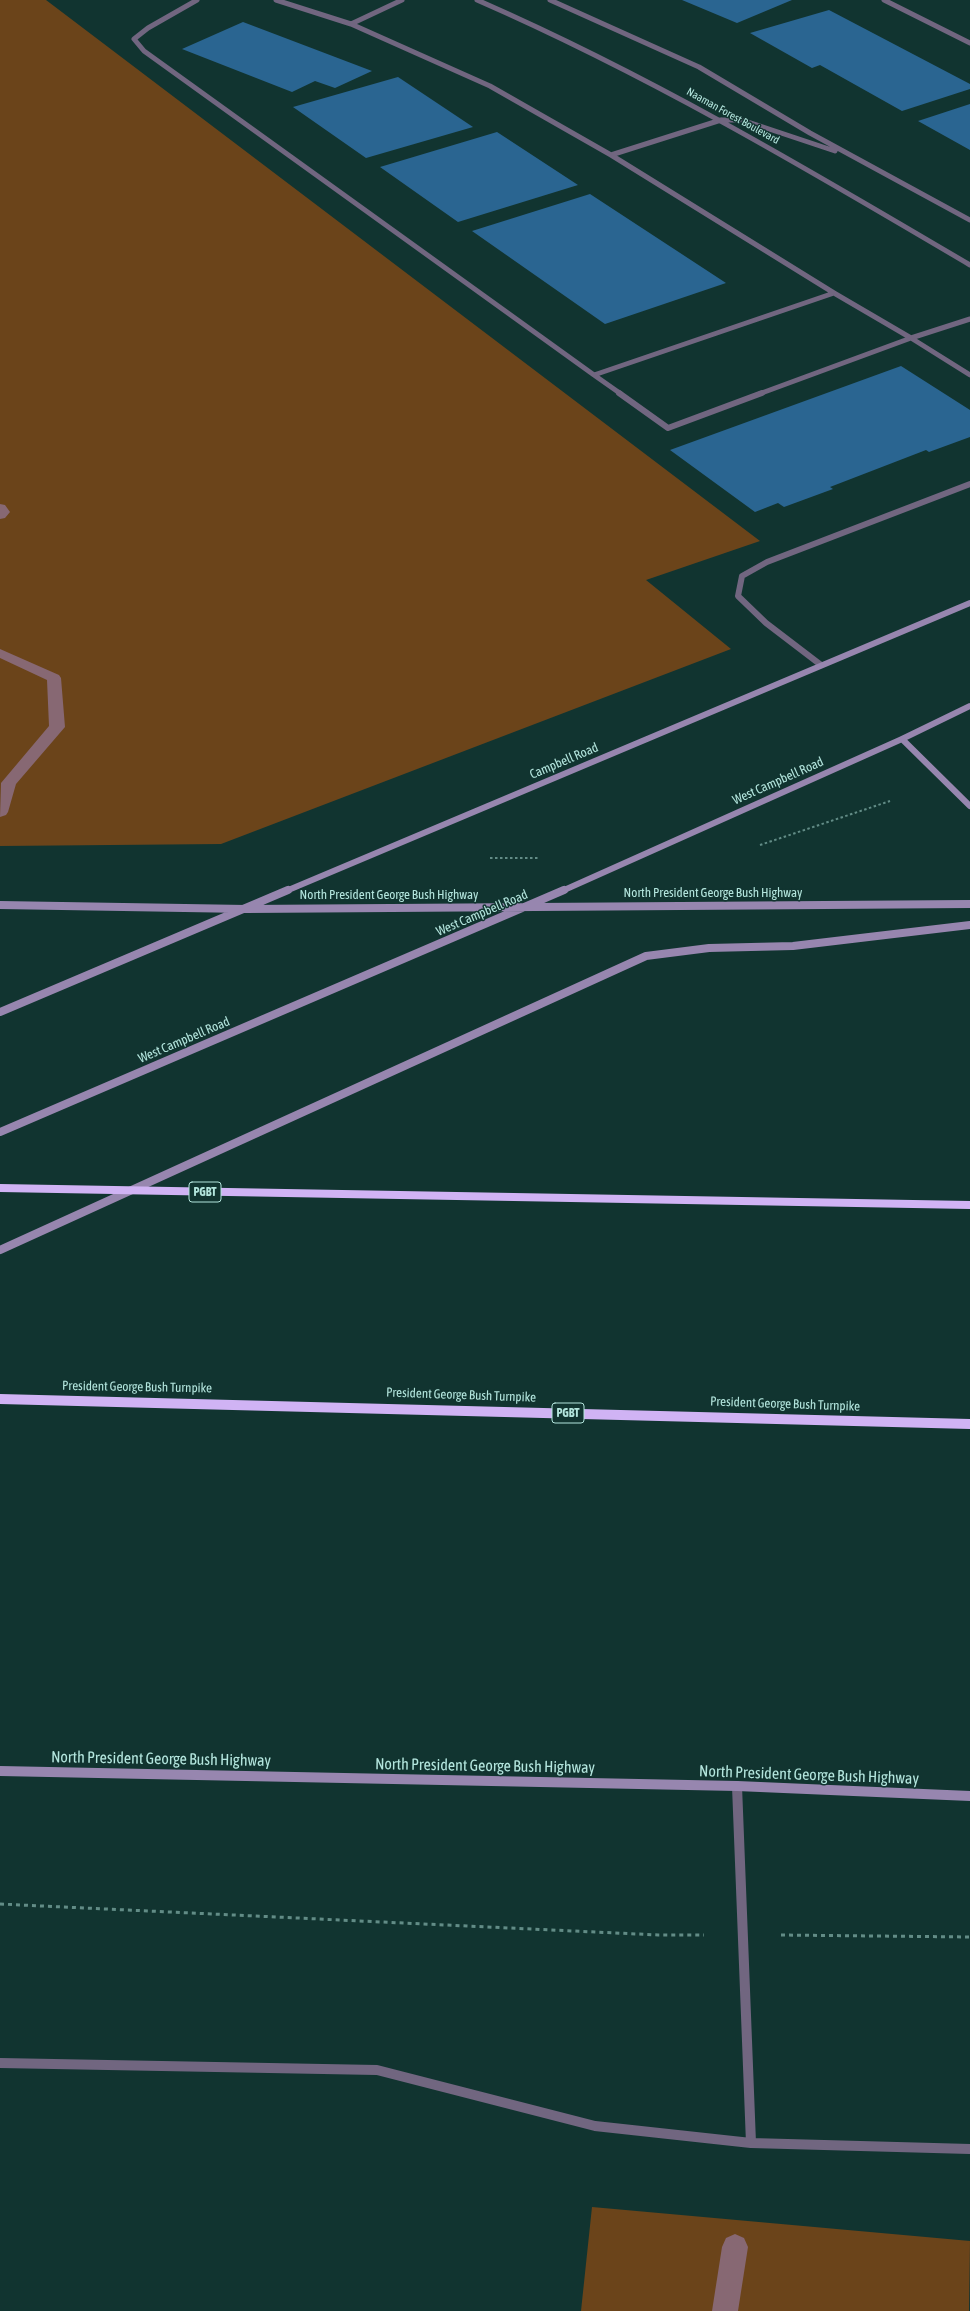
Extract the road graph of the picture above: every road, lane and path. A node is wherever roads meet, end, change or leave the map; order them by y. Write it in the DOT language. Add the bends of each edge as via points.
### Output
graph roads {
  1 [pos="197,0"];
  2 [pos="276,0"];
  3 [pos="402,0"];
  4 [pos="477,0"];
  5 [pos="550,0"];
  6 [pos="884,0"];
  7 [pos="351,24"];
  8 [pos="970,43"];
  9 [pos="721,120"];
  10 [pos="611,155"];
  11 [pos="859,159"];
  12 [pos="970,220"];
  13 [pos="970,265"];
  14 [pos="834,293"];
  15 [pos="970,319"];
  16 [pos="911,338"];
  17 [pos="594,375"];
  18 [pos="970,375"];
  19 [pos="970,484"];
  20 [pos="970,602"];
  21 [pos="820,665"];
  22 [pos="970,706"];
  23 [pos="902,739"];
  24 [pos="890,801"];
  25 [pos="970,806"];
  26 [pos="758,846"];
  27 [pos="490,858"];
  28 [pos="540,858"];
  29 [pos="970,904"];
  30 [pos="0,905"];
  31 [pos="525,908"];
  32 [pos="246,909"];
  33 [pos="970,925"];
  34 [pos="0,1012"];
  35 [pos="0,1132"];
  36 [pos="0,1188"];
  37 [pos="970,1205"];
  38 [pos="0,1250"];
  39 [pos="0,1399"];
  40 [pos="970,1424"];
  41 [pos="0,1770"];
  42 [pos="737,1786"];
  43 [pos="970,1796"];
  44 [pos="0,1904"];
  45 [pos="658,1935"];
  46 [pos="813,1935"];
  47 [pos="970,1937"];
  48 [pos="0,2063"];
  49 [pos="751,2143"];
  50 [pos="970,2150"];
  1 -- 17 [label="street" via="134,39 144,50"];
  2 -- 7 [label="street"];
  3 -- 7 [label="street"];
  4 -- 9 [label="street, Naaman Forest Boulevard" via="587,50"];
  5 -- 11 [label="street, Naaman Forest Boulevard" via="699,67"];
  6 -- 8 [label="street"];
  7 -- 10 [label="street" via="490,86"];
  9 -- 10 [label="street"];
  9 -- 11 [label="street" via="742,120 774,129"];
  9 -- 13 [label="street, Naaman Forest Boulevard"];
  10 -- 14 [label="street"];
  11 -- 12 [label="street, Naaman Forest Boulevard"];
  14 -- 16 [label="street"];
  14 -- 17 [label="street"];
  15 -- 16 [label="street"];
  16 -- 17 [label="street" via="668,428"];
  16 -- 18 [label="street"];
  19 -- 21 [label="street" via="766,562 742,576 738,596 766,623"];
  20 -- 21 [label="main road, Campbell Road"];
  21 -- 32 [label="main road, Campbell Road"];
  22 -- 23 [label="main road, West Campbell Road"];
  23 -- 25 [label="main road"];
  23 -- 31 [label="main road, West Campbell Road"];
  24 -- 26 [label="path"];
  27 -- 28 [label="path"];
  29 -- 31 [label="main road, North President George Bush Highway"];
  30 -- 32 [label="main road, North President George Bush Highway"];
  31 -- 32 [label="main road, North President George Bush Highway"];
  31 -- 35 [label="main road, West Campbell Road"];
  32 -- 34 [label="main road"];
  33 -- 38 [label="main road" via="793,946 709,948 646,956"];
  36 -- 37 [label="highway, PGBT"];
  39 -- 40 [label="highway, President George Bush Turnpike / PGBT"];
  41 -- 42 [label="main road, North President George Bush Highway"];
  42 -- 43 [label="main road, North President George Bush Highway"];
  42 -- 49 [label="street"];
  44 -- 45 [label="path"];
  46 -- 47 [label="path"];
  48 -- 49 [label="street" via="377,2070 595,2126"];
  49 -- 50 [label="street"];
}
